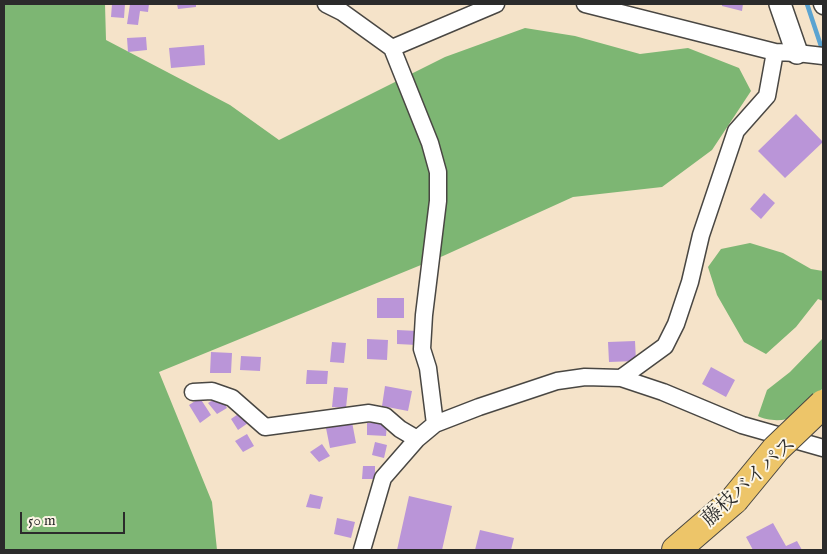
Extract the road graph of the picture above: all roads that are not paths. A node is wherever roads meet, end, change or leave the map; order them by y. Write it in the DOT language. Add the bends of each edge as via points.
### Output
graph roads {
  1 [pos="326,4"];
  2 [pos="496,4"];
  3 [pos="585,4"];
  4 [pos="780,4"];
  5 [pos="392,48"];
  6 [pos="775,52"];
  7 [pos="797,53"];
  8 [pos="823,56"];
  9 [pos="621,378"];
  10 [pos="193,392"];
  11 [pos="823,404"];
  12 [pos="823,415"];
  13 [pos="435,424"];
  14 [pos="823,428"];
  15 [pos="417,439"];
  16 [pos="823,448"];
  17 [pos="734,500"];
  18 [pos="362,550"];
  19 [pos="676,550"];
  1 -- 5 [label="street"];
  2 -- 5 [label="street"];
  3 -- 6 [label="street"];
  4 -- 7 [label="street"];
  5 -- 13 [label="street" via="430,143 438,172 438,200 422,349 428,368"];
  6 -- 7 [label="street"];
  6 -- 9 [label="street" via="767,96 736,131 701,235 676,324 665,346"];
  7 -- 8 [label="street"];
  9 -- 13 [label="street" via="584,377 556,381"];
  9 -- 16 [label="street" via="742,425"];
  10 -- 15 [label="street" via="212,391 232,398 266,427 368,412 385,416"];
  11 -- 17 [label="highway, bridge" via="776,449"];
  12 -- 17 [label="highway, 藤枝バイパス, bridge"];
  13 -- 15 [label="street"];
  14 -- 17 [label="highway, bridge"];
  15 -- 18 [label="street" via="383,478"];
  17 -- 19 [label="highway, 藤枝バイパス"];
}
